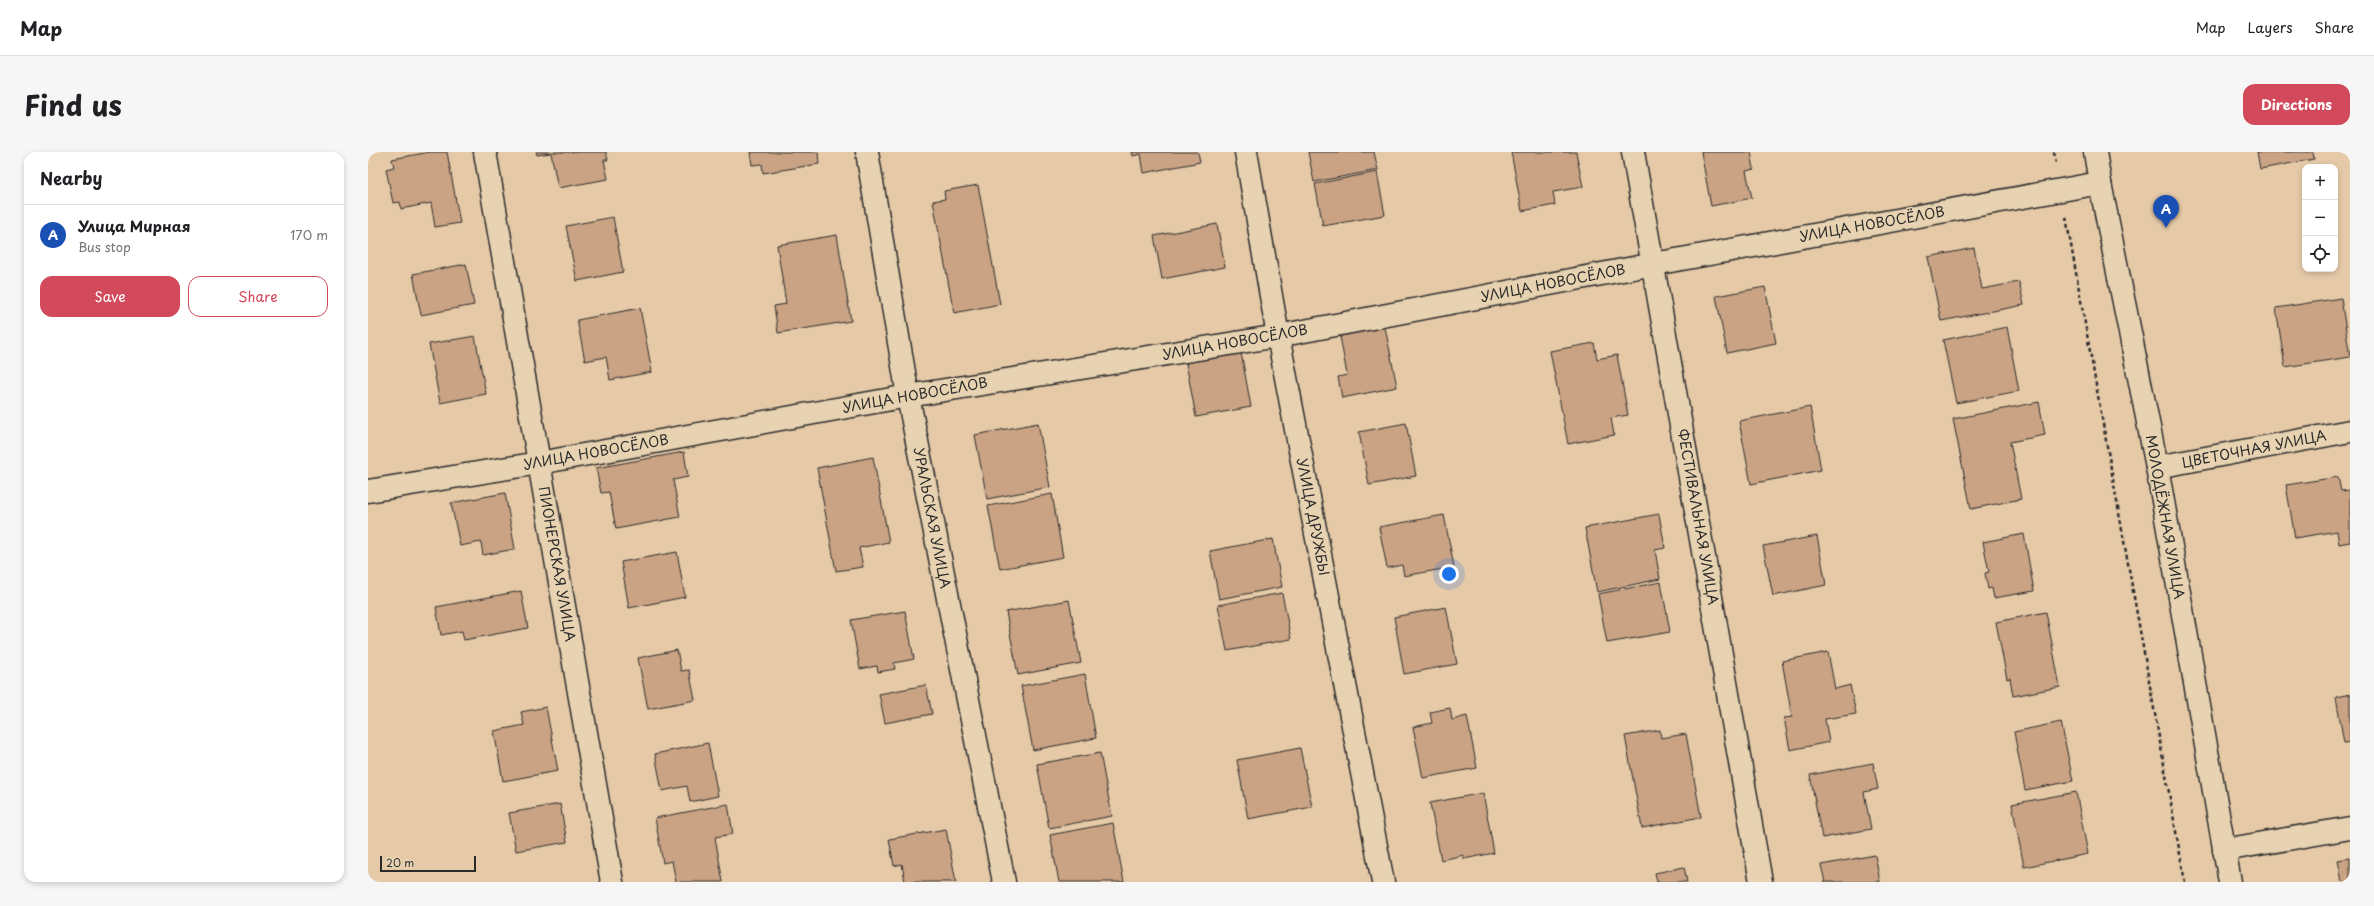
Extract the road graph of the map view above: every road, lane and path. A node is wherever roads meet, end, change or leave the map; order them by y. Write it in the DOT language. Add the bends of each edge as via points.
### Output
graph roads {
  1 [pos="485,152"];
  2 [pos="867,152"];
  3 [pos="1246,152"];
  4 [pos="1633,152"];
  5 [pos="2054,152"];
  6 [pos="2095,152"];
  7 [pos="2100,183"];
  8 [pos="2062,190"];
  9 [pos="1654,264"];
  10 [pos="1278,336"];
  11 [pos="908,396"];
  12 [pos="2350,431"];
  13 [pos="539,463"];
  14 [pos="2157,467"];
  15 [pos="368,491"];
  16 [pos="2350,828"];
  17 [pos="2224,850"];
  18 [pos="612,882"];
  19 [pos="1004,882"];
  20 [pos="1383,882"];
  21 [pos="1761,882"];
  22 [pos="2185,882"];
  23 [pos="2230,882"];
  1 -- 13 [label="street, ПИОНЕРСКАЯ УЛИЦА"];
  2 -- 11 [label="street, УРАЛЬСКАЯ УЛИЦА"];
  3 -- 10 [label="street, УЛИЦА ДРУЖБЫ"];
  4 -- 9 [label="street, ФЕСТИВАЛЬНАЯ УЛИЦА"];
  5 -- 8 [label="path"];
  6 -- 7 [label="street, МОЛОДЁЖНАЯ УЛИЦА"];
  7 -- 8 [label="street, УЛИЦА НОВОСЁЛОВ"];
  7 -- 14 [label="street, МОЛОДЁЖНАЯ УЛИЦА"];
  8 -- 9 [label="street, УЛИЦА НОВОСЁЛОВ"];
  8 -- 22 [label="path"];
  9 -- 10 [label="street, УЛИЦА НОВОСЁЛОВ"];
  9 -- 21 [label="street, ФЕСТИВАЛЬНАЯ УЛИЦА"];
  10 -- 11 [label="street, УЛИЦА НОВОСЁЛОВ"];
  10 -- 20 [label="street, УЛИЦА ДРУЖБЫ"];
  11 -- 13 [label="street, УЛИЦА НОВОСЁЛОВ"];
  11 -- 19 [label="street, УРАЛЬСКАЯ УЛИЦА"];
  12 -- 14 [label="street, ЦВЕТОЧНАЯ УЛИЦА"];
  13 -- 15 [label="street, УЛИЦА НОВОСЁЛОВ"];
  13 -- 18 [label="street, ПИОНЕРСКАЯ УЛИЦА"];
  14 -- 17 [label="street, МОЛОДЁЖНАЯ УЛИЦА"];
  16 -- 17 [label="street"];
  17 -- 23 [label="street, МОЛОДЁЖНАЯ УЛИЦА"];
}
